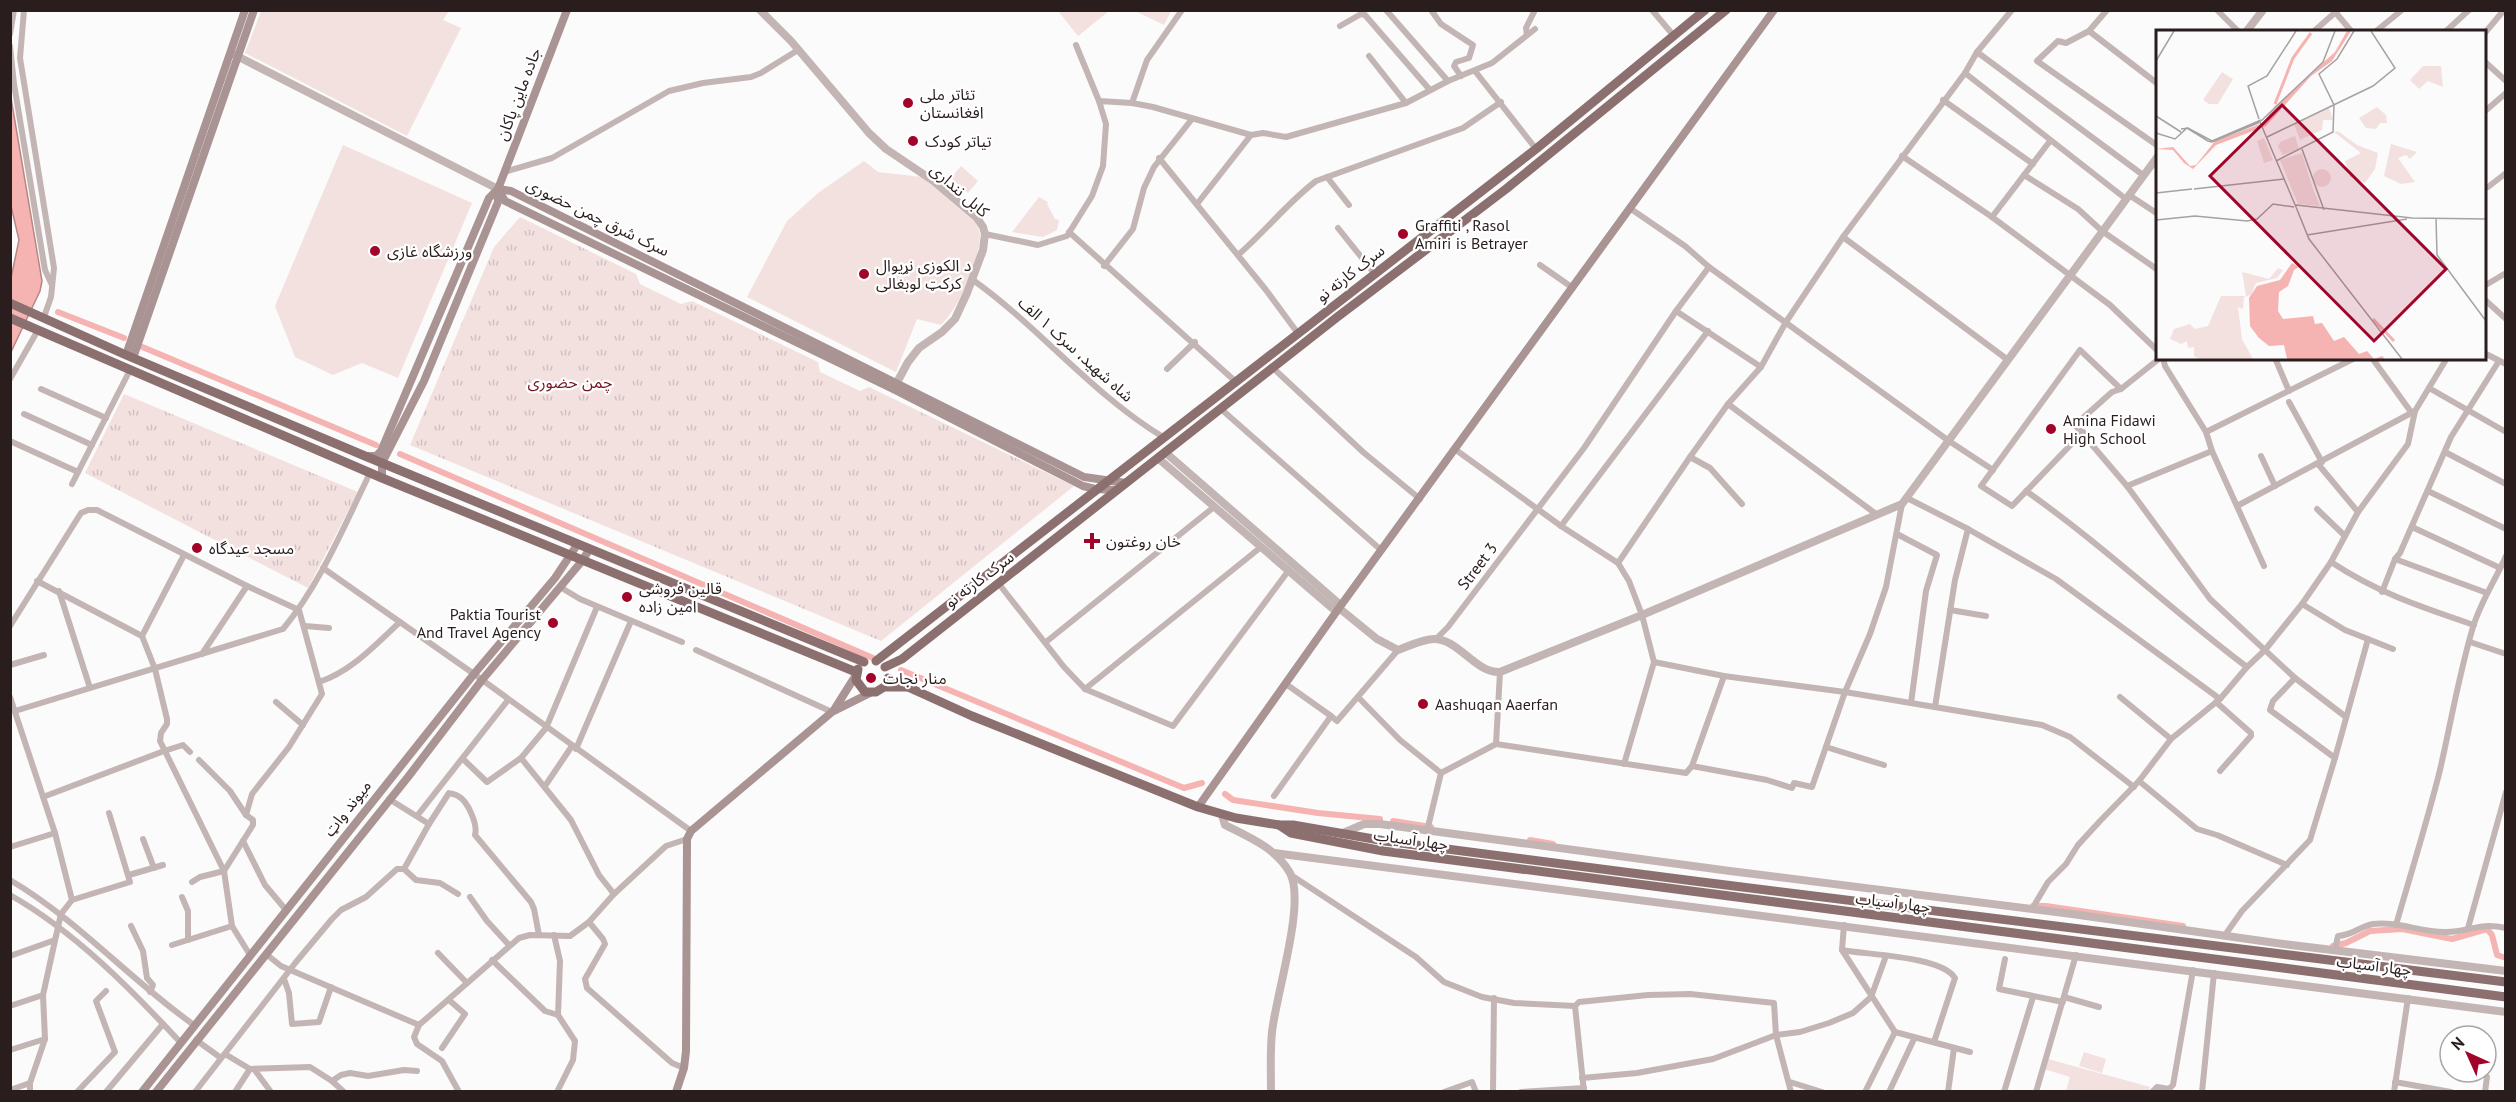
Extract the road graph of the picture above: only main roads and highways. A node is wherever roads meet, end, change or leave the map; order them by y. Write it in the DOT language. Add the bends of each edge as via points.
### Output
graph roads {
  1 [pos="245,10"];
  2 [pos="254,10"];
  3 [pos="567,10"];
  4 [pos="1705,10"];
  5 [pos="1726,10"];
  6 [pos="1774,10"];
  7 [pos="235,55"];
  8 [pos="498,189"];
  9 [pos="10,303"];
  10 [pos="10,318"];
  11 [pos="129,357"];
  12 [pos="895,386"];
  13 [pos="320,437"];
  14 [pos="321,452"];
  15 [pos="365,456"];
  16 [pos="382,463"];
  17 [pos="382,478"];
  18 [pos="1107,480"];
  19 [pos="1126,483"];
  20 [pos="1095,489"];
  21 [pos="1118,490"];
  22 [pos="577,545"];
  23 [pos="589,550"];
  24 [pos="571,556"];
  25 [pos="582,561"];
  26 [pos="876,661"];
  27 [pos="864,662"];
  28 [pos="885,667"];
  29 [pos="856,674"];
  30 [pos="886,682"];
  31 [pos="870,693"];
  32 [pos="832,712"];
  33 [pos="1198,807"];
  34 [pos="1279,825"];
  35 [pos="1598,868"];
  36 [pos="1596,879"];
  37 [pos="1983,917"];
  38 [pos="1980,928"];
  39 [pos="2412,970"];
  40 [pos="2505,982"];
  41 [pos="2409,984"];
  42 [pos="2505,997"];
  43 [pos="142,1092"];
  44 [pos="156,1092"];
  45 [pos="676,1092"];
  1 -- 7 [label="main road"];
  2 -- 7 [label="main road"];
  3 -- 8 [label="main road, جاده ماین پاکان"];
  4 -- 18 [label="highway, سرک کارته نو" via="1536,149"];
  5 -- 19 [label="highway, سرک کارته نو" via="1506,189"];
  6 -- 33 [label="main road"];
  7 -- 11 [label="main road"];
  8 -- 12 [label="main road, سرک شرق چمن حضوری" via="506,201"];
  8 -- 15 [label="main road" via="489,198 381,451 376,456"];
  8 -- 16 [label="main road" via="498,202 424,381"];
  9 -- 11 [label="highway"];
  10 -- 14 [label="highway"];
  11 -- 13 [label="highway"];
  12 -- 18 [label="main road, سرک شرق چمن حضوری" via="1084,477"];
  12 -- 20 [label="main road, سرک شرق چمن حضوری"];
  13 -- 14 [label="highway"];
  13 -- 15 [label="highway"];
  14 -- 17 [label="highway"];
  15 -- 16 [label="highway"];
  16 -- 17 [label="main road"];
  16 -- 22 [label="highway"];
  17 -- 24 [label="highway"];
  18 -- 19 [label="main road, سرک شرق چمن حضوری"];
  18 -- 20 [label="highway, سرک کارته نو"];
  19 -- 21 [label="highway, سرک کارته نو"];
  20 -- 21 [label="main road"];
  20 -- 26 [label="highway, سرک کارته نو"];
  21 -- 28 [label="highway, سرک کارته نو" via="902,658"];
  22 -- 23 [label="highway"];
  22 -- 24 [label="main road, میوند واټ"];
  23 -- 25 [label="main road, میوند واټ"];
  23 -- 27 [label="highway"];
  24 -- 25 [label="highway"];
  24 -- 43 [label="main road, میوند واټ"];
  25 -- 29 [label="highway"];
  25 -- 44 [label="main road, میوند واټ" via="482,680"];
  26 -- 27 [label="highway"];
  26 -- 28 [label="highway"];
  27 -- 29 [label="highway"];
  28 -- 30 [label="highway"];
  29 -- 31 [label="highway" via="858,685"];
  29 -- 32 [label="main road"];
  30 -- 31 [label="highway"];
  30 -- 33 [label="highway, چهار آسیاب" via="911,688"];
  31 -- 32 [label="main road"];
  32 -- 45 [label="main road" via="689,835 684,1068"];
  33 -- 34 [label="highway, چهار آسیاب"];
  34 -- 35 [label="highway, چهار آسیاب"];
  34 -- 36 [label="highway, چهار آسیاب" via="1291,833 1383,851"];
  35 -- 36 [label="highway"];
  35 -- 37 [label="highway, چهار آسیاب"];
  36 -- 38 [label="highway, چهار آسیاب"];
  37 -- 38 [label="highway"];
  37 -- 39 [label="highway, چهار آسیاب"];
  38 -- 41 [label="highway, چهار آسیاب"];
  39 -- 40 [label="highway, چهار آسیاب"];
  39 -- 41 [label="highway"];
  41 -- 42 [label="highway, چهار آسیاب"];
}
